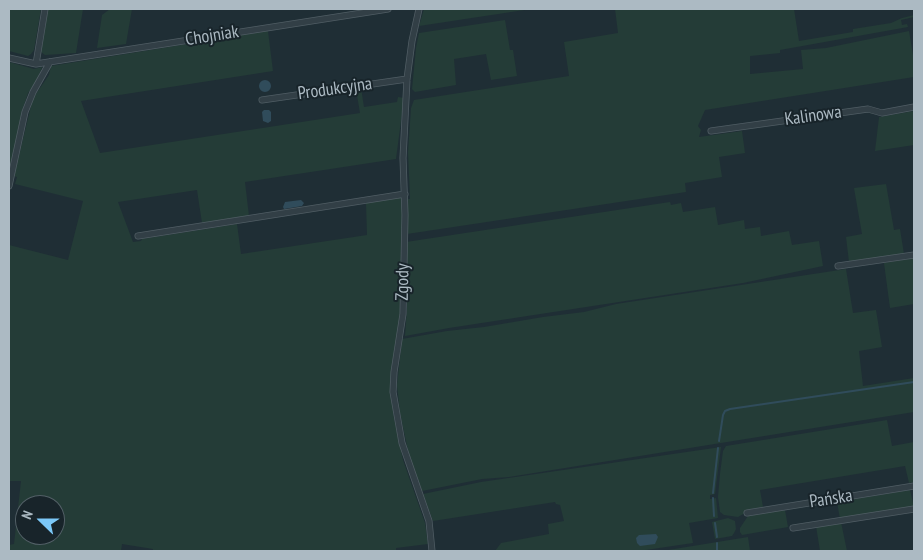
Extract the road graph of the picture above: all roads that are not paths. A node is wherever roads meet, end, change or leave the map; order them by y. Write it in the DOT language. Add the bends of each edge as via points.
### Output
graph roads {
  1 [pos="45,9"];
  2 [pos="388,9"];
  3 [pos="420,9"];
  4 [pos="9,58"];
  5 [pos="50,62"];
  6 [pos="36,64"];
  7 [pos="407,79"];
  8 [pos="262,100"];
  9 [pos="914,107"];
  10 [pos="711,131"];
  11 [pos="9,186"];
  12 [pos="405,194"];
  13 [pos="138,236"];
  14 [pos="914,255"];
  15 [pos="838,266"];
  16 [pos="914,486"];
  17 [pos="914,510"];
  18 [pos="747,513"];
  19 [pos="793,528"];
  20 [pos="432,551"];
  1 -- 6 [label="street"];
  2 -- 5 [label="street, Chojniak"];
  3 -- 7 [label="street, Zgody"];
  4 -- 6 [label="street"];
  5 -- 6 [label="street, Chojniak"];
  5 -- 11 [label="street" via="25,112"];
  7 -- 8 [label="street, Produkcyjna"];
  7 -- 12 [label="street, Zgody" via="403,158"];
  9 -- 10 [label="street, Kalinowa" via="882,113 868,109"];
  12 -- 13 [label="street"];
  12 -- 20 [label="street, Zgody" via="402,314 393,392 402,443 429,521"];
  14 -- 15 [label="street"];
  16 -- 18 [label="street, Pańska"];
  17 -- 19 [label="street"];
}
